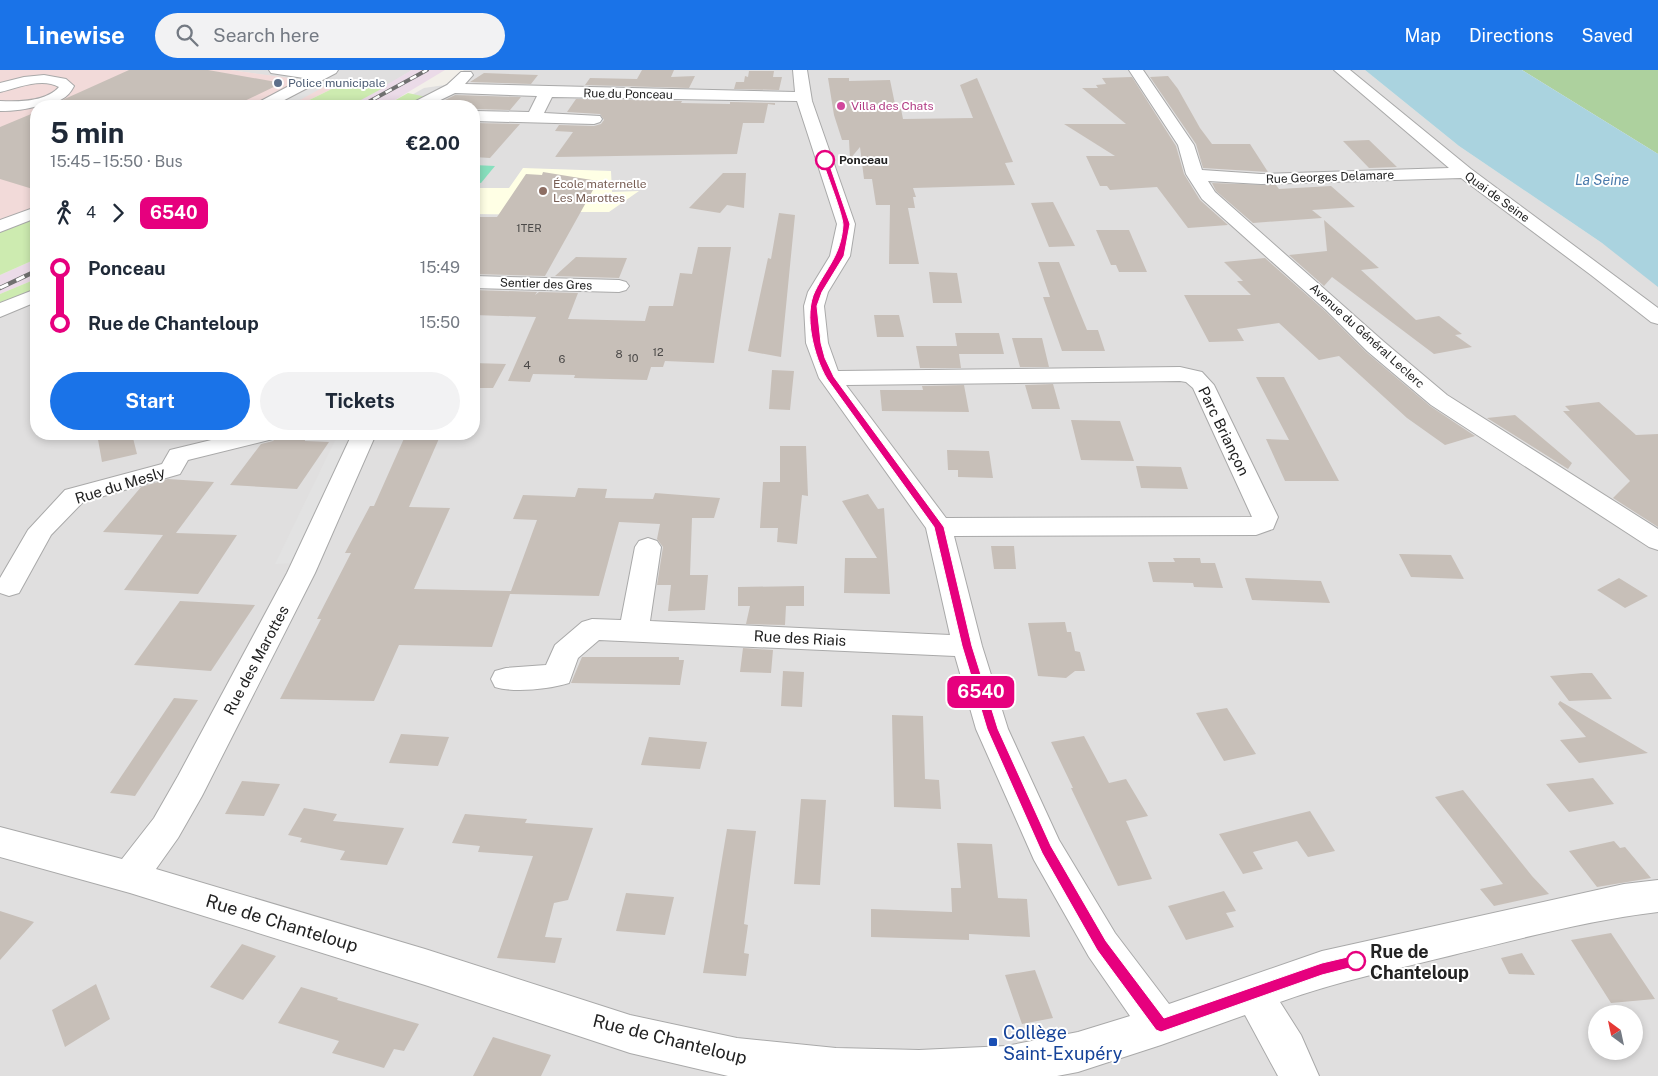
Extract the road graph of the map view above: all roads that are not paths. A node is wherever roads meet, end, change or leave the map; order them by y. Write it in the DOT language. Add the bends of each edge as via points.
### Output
graph roads {
  1 [pos="276,70"];
  2 [pos="474,70"];
  3 [pos="800,70"];
  4 [pos="1136,70"];
  5 [pos="1341,70"];
  6 [pos="325,73"];
  7 [pos="0,88"];
  8 [pos="452,88"];
  9 [pos="547,92"];
  10 [pos="804,97"];
  11 [pos="46,100"];
  12 [pos="273,100"];
  13 [pos="429,100"];
  14 [pos="30,104"];
  15 [pos="0,106"];
  16 [pos="20,106"];
  17 [pos="30,114"];
  18 [pos="480,116"];
  19 [pos="534,117"];
  20 [pos="594,119"];
  21 [pos="1465,173"];
  22 [pos="1195,174"];
  23 [pos="30,208"];
  24 [pos="30,214"];
  25 [pos="0,217"];
  26 [pos="0,226"];
  27 [pos="480,282"];
  28 [pos="619,286"];
  29 [pos="30,298"];
  30 [pos="0,311"];
  31 [pos="1658,318"];
  32 [pos="830,378"];
  33 [pos="240,440"];
  34 [pos="361,440"];
  35 [pos="939,527"];
  36 [pos="1658,541"];
  37 [pos="648,547"];
  38 [pos="9,586"];
  39 [pos="634,630"];
  40 [pos="967,646"];
  41 [pos="506,679"];
  42 [pos="3,848"];
  43 [pos="130,878"];
  44 [pos="1658,896"];
  45 [pos="1253,993"];
  46 [pos="1161,1026"];
  47 [pos="1299,1076"];
  1 -- 6 [label="street"];
  2 -- 8 [label="street"];
  3 -- 10 [label="street"];
  4 -- 22 [label="street, Avenue du Général Leclerc" via="1186,145"];
  5 -- 21 [label="street, Quai de Seine"];
  6 -- 12 [label="street"];
  7 -- 11 [label="street" via="40,80 58,81 67,86 54,98"];
  8 -- 9 [label="street, Rue du Ponceau"];
  8 -- 13 [label="street"];
  9 -- 10 [label="street, Rue du Ponceau"];
  9 -- 19 [label="street"];
  10 -- 32 [label="street" via="846,224 840,256 818,292 814,306 817,343"];
  14 -- 16 [label="street"];
  15 -- 16 [label="street"];
  16 -- 17 [label="street" via="23,112"];
  18 -- 19 [label="street"];
  19 -- 20 [label="street"];
  21 -- 22 [label="street, Rue Georges Delamare" via="1261,179"];
  21 -- 31 [label="street, Quai de Seine"];
  22 -- 36 [label="street, Avenue du Général Leclerc" via="1208,195 1439,400"];
  23 -- 25 [label="street"];
  24 -- 26 [label="street"];
  27 -- 28 [label="street, Sentier des Gres"];
  29 -- 30 [label="street"];
  32 -- 35 [label="street"];
  32 -- 35 [label="street, Parc Briançon" via="1194,376 1203,385 1265,517 1264,523 1256,526"];
  33 -- 38 [label="street, Rue du Mesly" via="179,455 171,470 74,496 41,530"];
  34 -- 43 [label="street, Rue des Marottes" via="301,573 190,786 166,828"];
  35 -- 40 [label="street"];
  37 -- 39 [label="street"];
  39 -- 40 [label="street, Rue des Riais"];
  39 -- 41 [label="street, Rue des Riais" via="592,629 565,653 558,675"];
  40 -- 46 [label="street" via="992,729 1046,849 1102,945"];
  42 -- 43 [label="street, Rue de Chanteloup"];
  43 -- 46 [label="street, Rue de Chanteloup" via="425,966 630,1034 737,1058 836,1068 919,1070 1006,1066 1078,1052"];
  44 -- 45 [label="street, Rue de Chanteloup" via="1568,912 1322,969"];
  45 -- 46 [label="street, Rue de Chanteloup"];
  45 -- 47 [label="street" via="1287,1049"];
}
